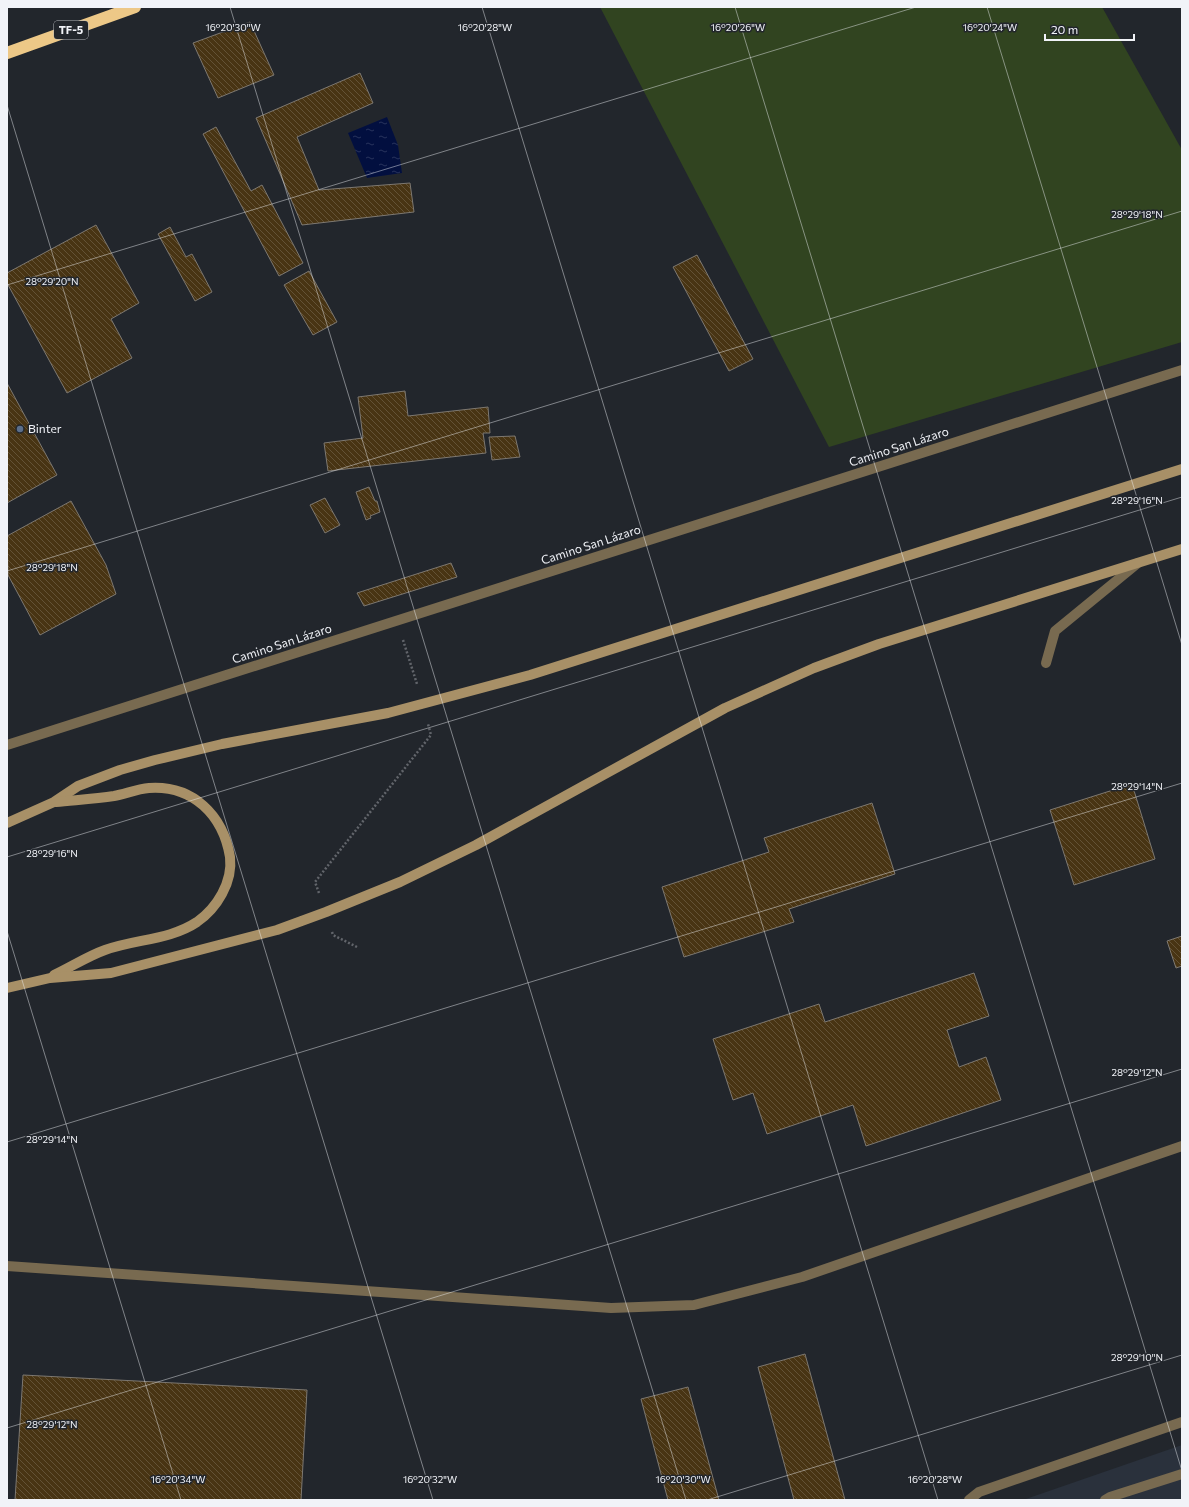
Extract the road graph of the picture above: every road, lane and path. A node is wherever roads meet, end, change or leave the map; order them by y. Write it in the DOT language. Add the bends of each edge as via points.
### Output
graph roads {
  1 [pos="135,7"];
  2 [pos="7,52"];
  3 [pos="1182,370"];
  4 [pos="1182,468"];
  5 [pos="1182,549"];
  6 [pos="1139,562"];
  7 [pos="397,621"];
  8 [pos="1046,663"];
  9 [pos="423,703"];
  10 [pos="7,745"];
  11 [pos="54,802"];
  12 [pos="7,823"];
  13 [pos="326,912"];
  14 [pos="357,947"];
  15 [pos="50,978"];
  16 [pos="7,988"];
  17 [pos="1182,1146"];
  18 [pos="7,1266"];
  19 [pos="1182,1422"];
  20 [pos="1182,1474"];
  21 [pos="969,1500"];
  22 [pos="1105,1500"];
  1 -- 2 [label="highway, TF-5"];
  3 -- 7 [label="street, Camino San Lázaro"];
  4 -- 9 [label="main road" via="530,675"];
  5 -- 6 [label="main road"];
  6 -- 8 [label="street" via="1055,631"];
  6 -- 13 [label="main road" via="879,644 814,668 725,708 469,848 400,882"];
  7 -- 9 [label="path"];
  7 -- 10 [label="street, Camino San Lázaro"];
  9 -- 11 [label="main road" via="388,713 222,744 154,760 78,786"];
  9 -- 13 [label="path" via="431,734 314,882"];
  11 -- 12 [label="main road"];
  11 -- 15 [label="main road" via="114,796 150,788 180,792 192,797 217,820 224,833 230,860 225,888 219,900 197,922 172,934 105,950"];
  13 -- 14 [label="path" via="333,935"];
  13 -- 15 [label="main road" via="277,930 111,973"];
  15 -- 16 [label="main road"];
  17 -- 18 [label="street" via="802,1277 694,1305 611,1308"];
  19 -- 21 [label="street" via="979,1492"];
  20 -- 22 [label="street"];
}
